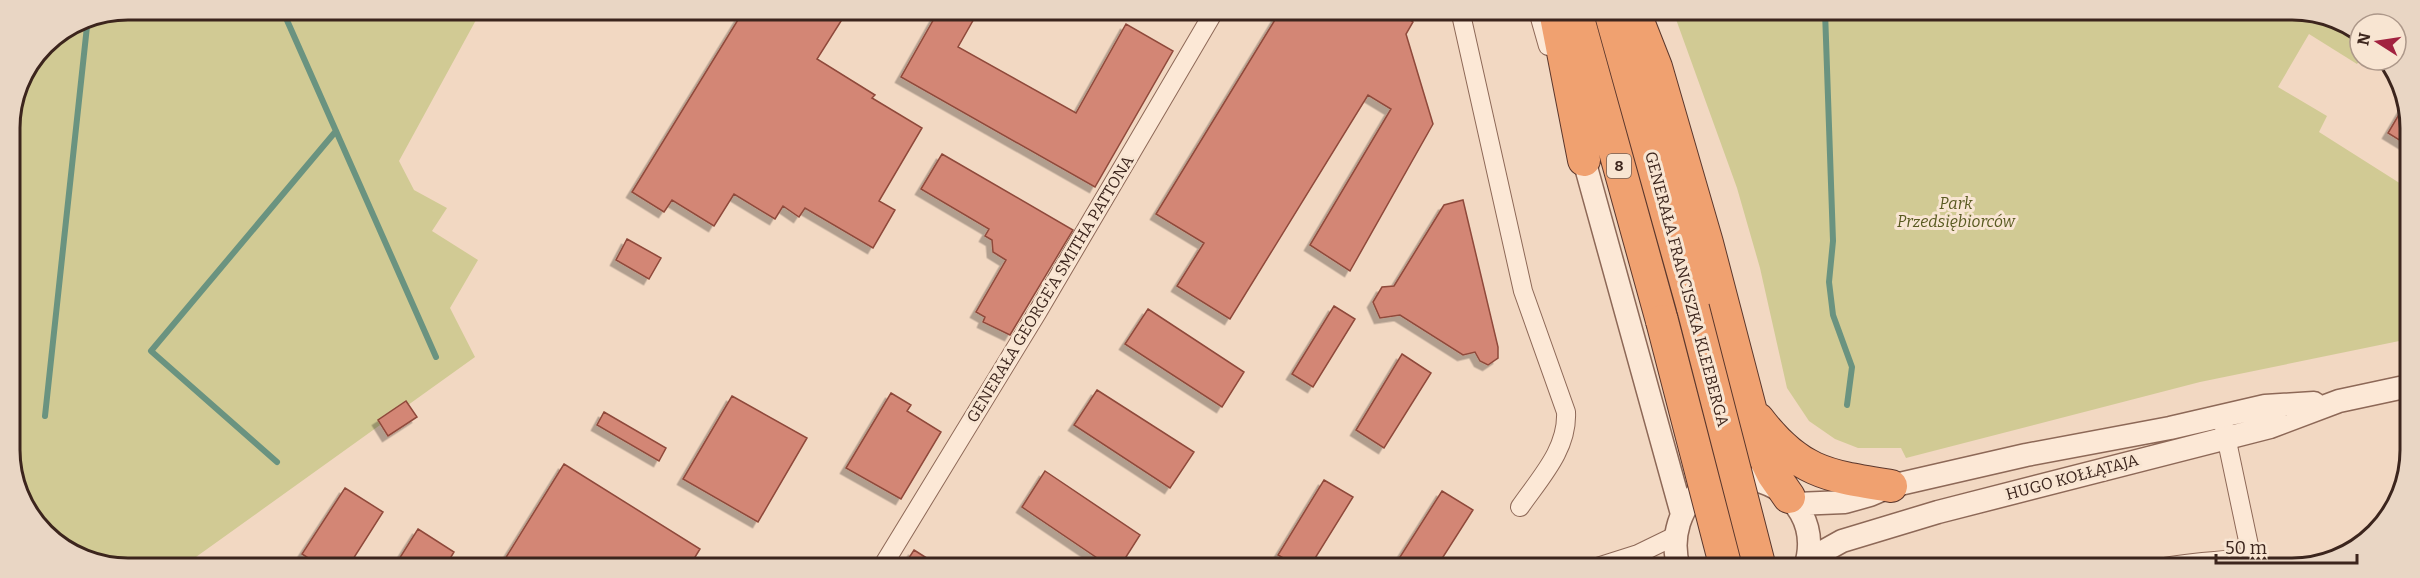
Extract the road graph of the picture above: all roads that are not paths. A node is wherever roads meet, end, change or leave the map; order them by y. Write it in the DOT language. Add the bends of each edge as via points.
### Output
graph roads {
  1 [pos="1209,20"];
  2 [pos="1462,20"];
  3 [pos="1541,20"];
  4 [pos="1557,20"];
  5 [pos="1579,20"];
  6 [pos="1613,20"];
  7 [pos="1638,20"];
  8 [pos="1584,160"];
  9 [pos="2400,388"];
  10 [pos="1752,411"];
  11 [pos="2224,427"];
  12 [pos="1891,486"];
  13 [pos="1792,501"];
  14 [pos="1521,507"];
  15 [pos="1682,514"];
  16 [pos="1675,536"];
  17 [pos="887,558"];
  18 [pos="1625,558"];
  19 [pos="1676,558"];
  20 [pos="1723,558"];
  21 [pos="1757,558"];
  22 [pos="1808,558"];
  23 [pos="1814,558"];
  24 [pos="2251,558"];
  1 -- 17 [label="street, GENERAŁA GEORGE'A SMITHA PATTONA"];
  2 -- 14 [label="street" via="1523,291 1566,412 1561,446"];
  3 -- 8 [label="street"];
  4 -- 8 [label="highway"];
  5 -- 20 [label="highway, GENERAŁA FRANCISZKA KLEEBERGA / 8, bridge"];
  6 -- 21 [label="highway, GENERAŁA FRANCISZKA KLEEBERGA / 8, bridge"];
  7 -- 10 [label="highway" via="1656,67"];
  8 -- 15 [label="street"];
  9 -- 11 [label="street, HUGO KOŁŁĄTAJA" via="2339,401 2270,427"];
  10 -- 12 [label="highway" via="1774,440 1799,461 1844,479"];
  10 -- 13 [label="highway" via="1766,463"];
  11 -- 12 [label="street, HUGO KOŁŁĄTAJA" via="2026,455"];
  11 -- 23 [label="street, HUGO KOŁŁĄTAJA" via="1859,535 1825,548"];
  11 -- 24 [label="street"];
  12 -- 13 [label="street, HUGO KOŁŁĄTAJA" via="1845,502"];
  13 -- 15 [label="street" via="1774,486 1758,480 1723,480 1693,499"];
  13 -- 22 [label="street" via="1806,525"];
  15 -- 16 [label="street"];
  16 -- 18 [label="street"];
  16 -- 19 [label="street"];
}
